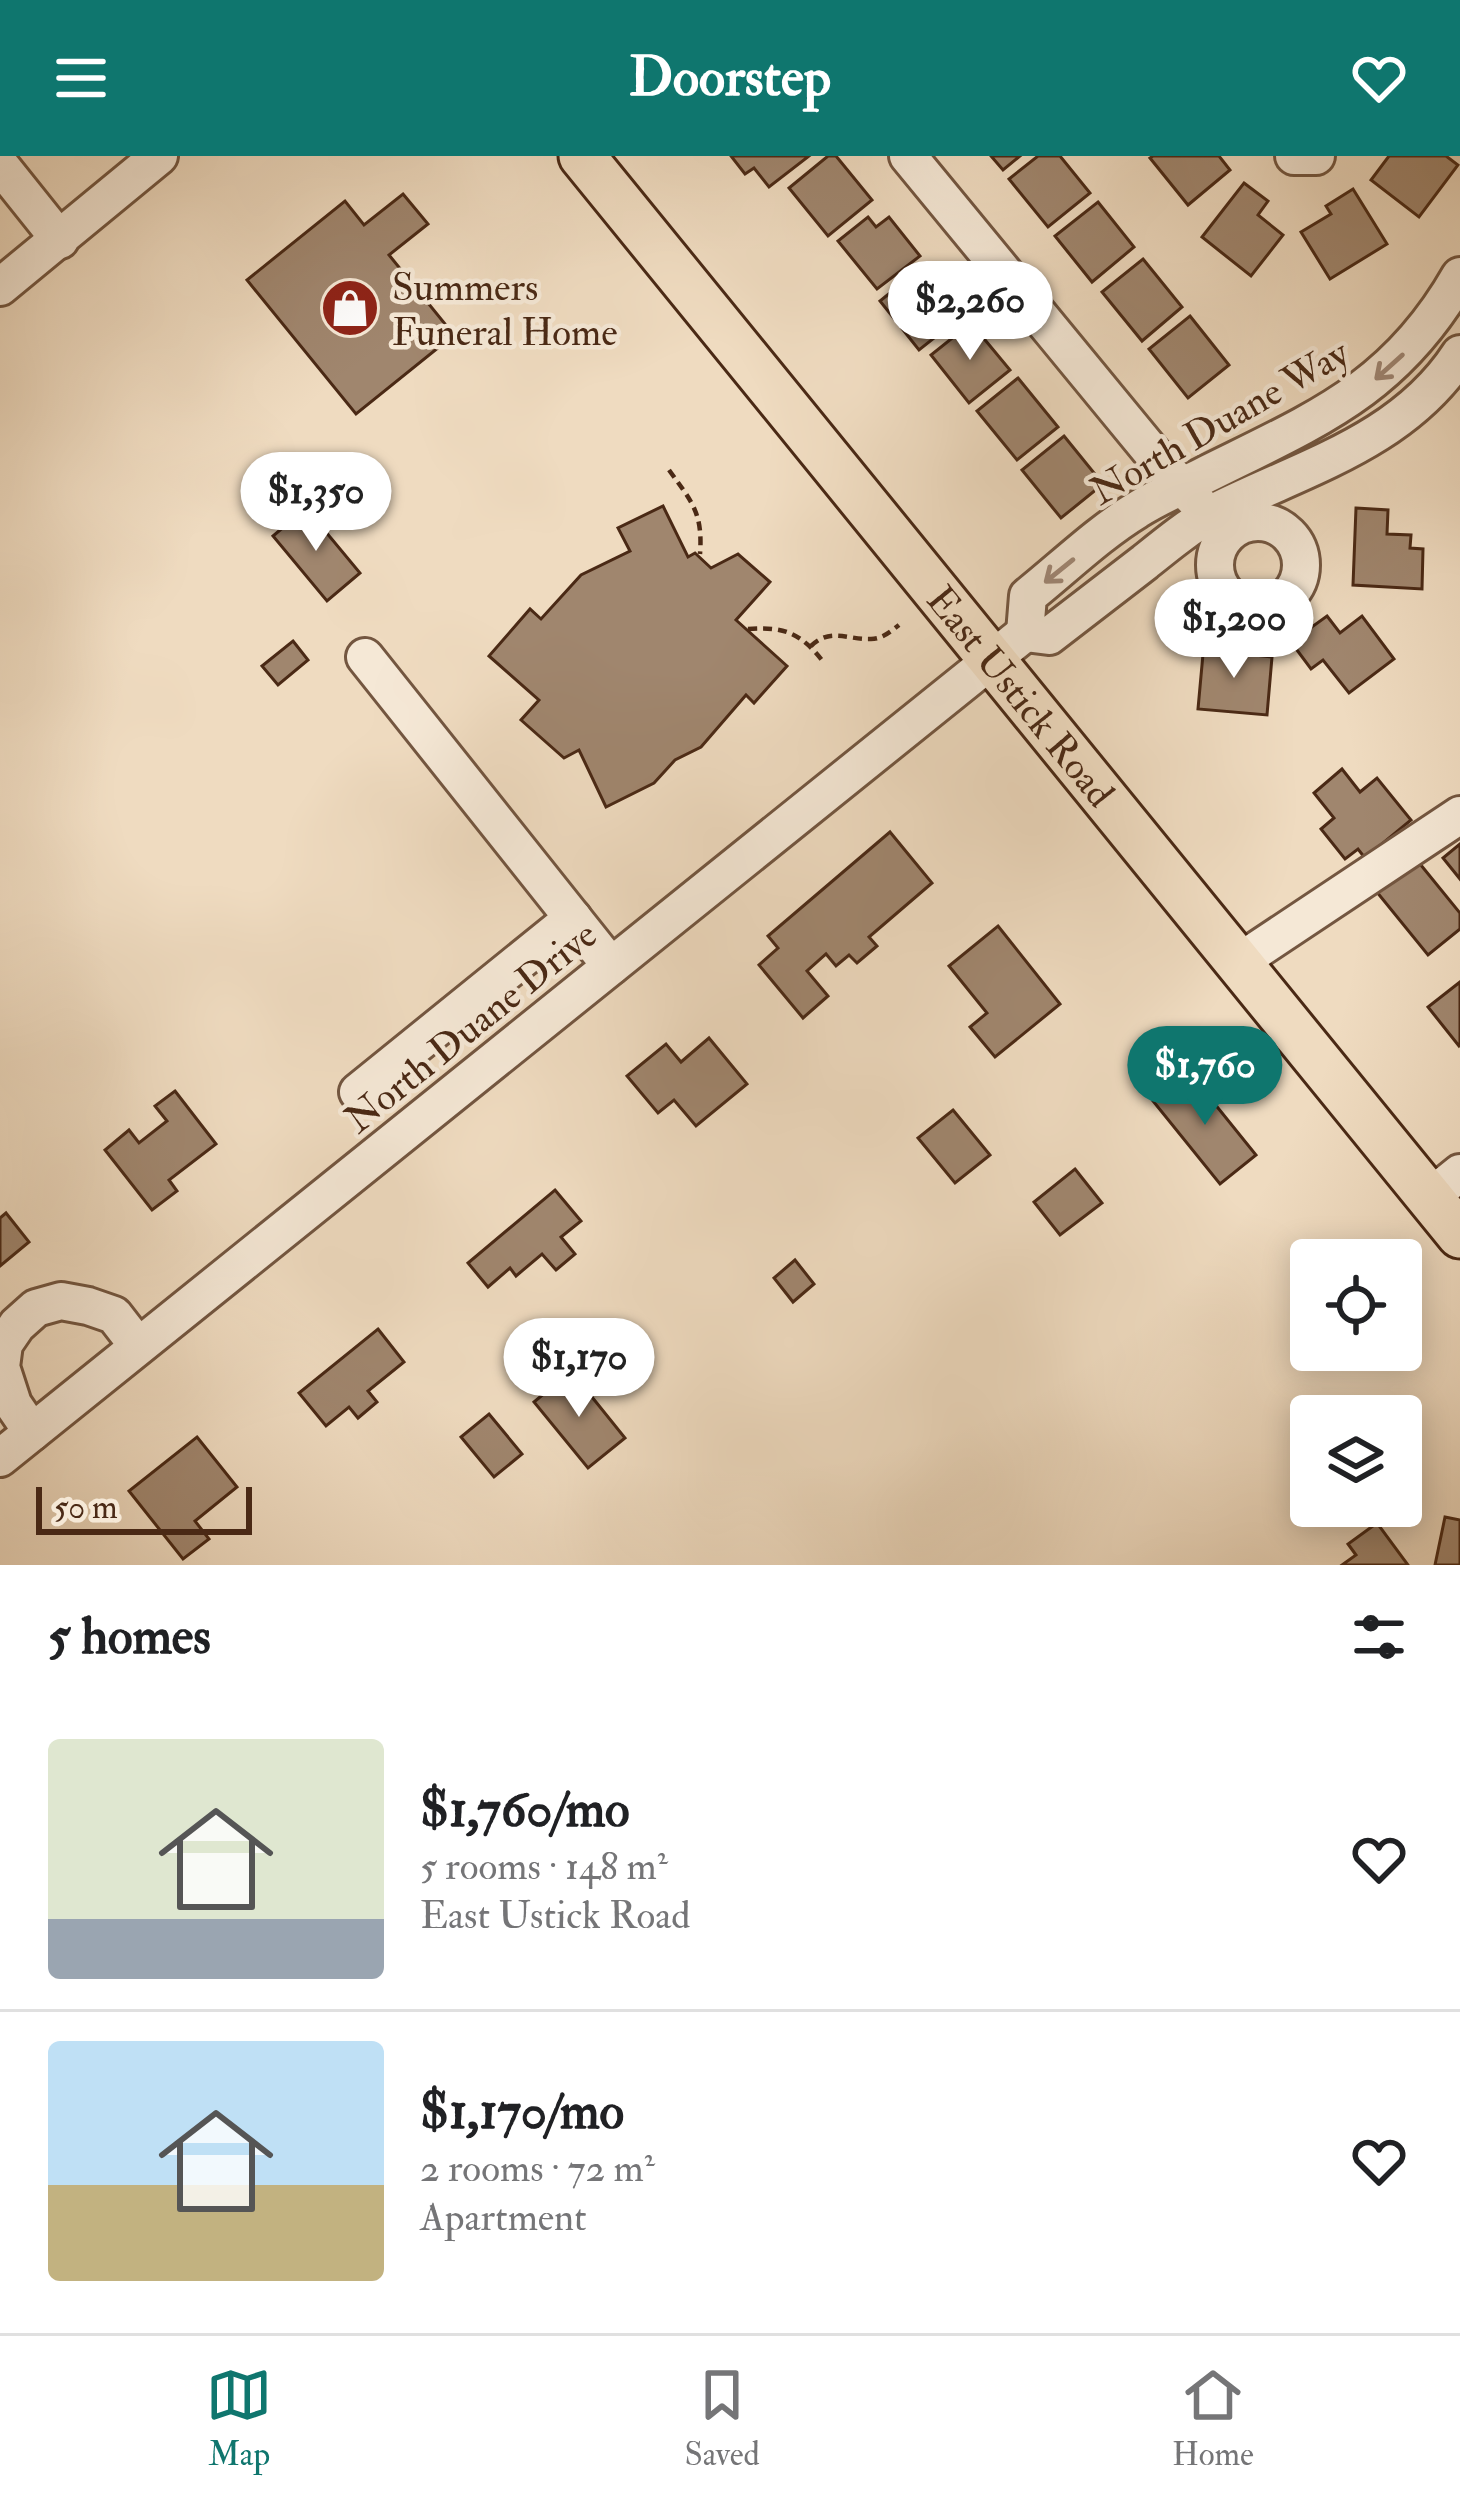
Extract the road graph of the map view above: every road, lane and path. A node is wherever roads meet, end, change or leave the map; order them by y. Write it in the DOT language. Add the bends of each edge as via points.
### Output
graph roads {
  1 [pos="159,156"];
  2 [pos="582,156"];
  3 [pos="908,156"];
  4 [pos="1294,156"];
  5 [pos="1316,156"];
  6 [pos="0,165"];
  7 [pos="60,240"];
  8 [pos="1460,276"];
  9 [pos="0,287"];
  10 [pos="1460,354"];
  11 [pos="669,470"];
  12 [pos="1182,486"];
  13 [pos="1220,522"];
  14 [pos="700,554"];
  15 [pos="899,626"];
  16 [pos="748,629"];
  17 [pos="811,646"];
  18 [pos="1008,646"];
  19 [pos="365,657"];
  20 [pos="825,664"];
  21 [pos="1460,814"];
  22 [pos="573,918"];
  23 [pos="1239,962"];
  24 [pos="611,966"];
  25 [pos="508,970"];
  26 [pos="546,1018"];
  27 [pos="358,1092"];
  28 [pos="1445,1185"];
  29 [pos="1460,1235"];
  30 [pos="138,1346"];
  31 [pos="32,1432"];
  32 [pos="0,1458"];
  1 -- 7 [label="street"];
  2 -- 18 [label="main road, East Ustick Road"];
  3 -- 12 [label="street"];
  4 -- 5 [label="street"];
  6 -- 7 [label="street"];
  7 -- 9 [label="street"];
  8 -- 12 [label="street, North Duane Way, one-way" via="1387,371 1347,401"];
  10 -- 13 [label="street, North Duane Way" via="1379,433"];
  11 -- 14 [label="path" via="695,506"];
  12 -- 13 [label="street"];
  12 -- 18 [label="street, North Duane Way, one-way" via="1136,510 1028,596"];
  13 -- 18 [label="street, North Duane Way" via="1162,548 1049,636"];
  15 -- 17 [label="path" via="869,640 833,634"];
  16 -- 17 [label="path" via="789,632"];
  17 -- 20 [label="path"];
  18 -- 23 [label="main road, East Ustick Road"];
  18 -- 24 [label="street, North Duane Drive"];
  19 -- 22 [label="street"];
  21 -- 23 [label="street"];
  22 -- 24 [label="street"];
  22 -- 25 [label="street"];
  23 -- 28 [label="main road, East Ustick Road"];
  24 -- 26 [label="street, North Duane Drive"];
  25 -- 26 [label="street"];
  25 -- 27 [label="street"];
  26 -- 30 [label="street, North Duane Drive"];
  28 -- 29 [label="main road, East Ustick Road"];
  30 -- 31 [label="street, North Duane Drive"];
  30 -- 31 [label="street" via="114,1316 88,1306 61,1301 36,1308 4,1344 1,1367"];
  31 -- 32 [label="street, North Duane Drive"];
}
